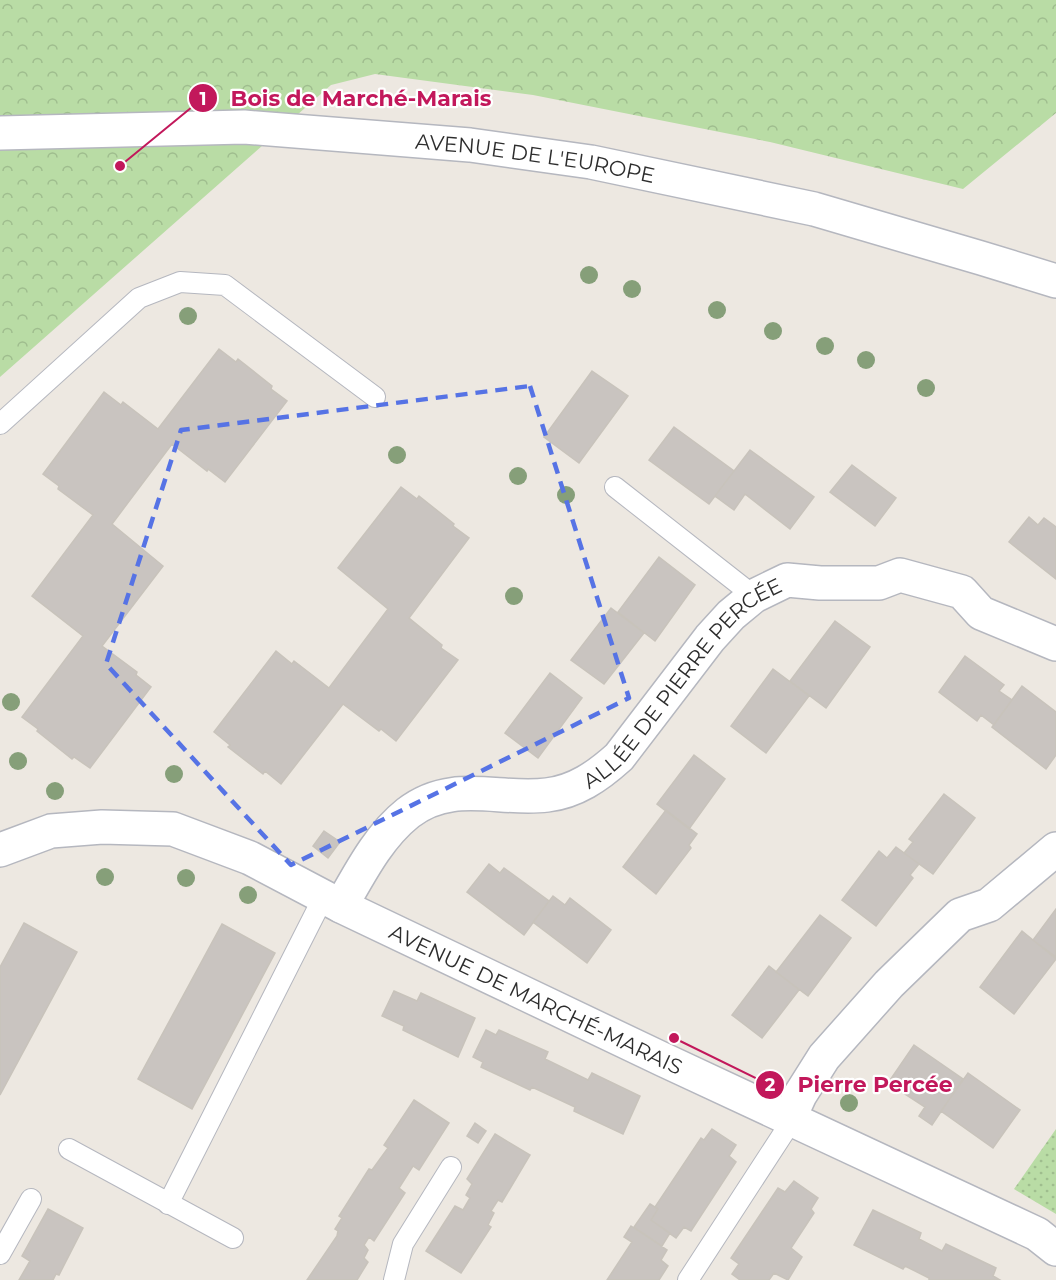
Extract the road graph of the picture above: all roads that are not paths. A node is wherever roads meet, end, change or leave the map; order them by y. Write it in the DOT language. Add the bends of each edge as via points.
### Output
graph roads {
  1 [pos="0,133"];
  2 [pos="1056,281"];
  3 [pos="375,398"];
  4 [pos="0,424"];
  5 [pos="615,487"];
  6 [pos="754,596"];
  7 [pos="1056,644"];
  8 [pos="1056,849"];
  9 [pos="0,850"];
  10 [pos="333,901"];
  11 [pos="789,1119"];
  12 [pos="69,1149"];
  13 [pos="452,1167"];
  14 [pos="30,1199"];
  15 [pos="168,1204"];
  16 [pos="233,1238"];
  17 [pos="1056,1248"];
  18 [pos="0,1254"];
  19 [pos="394,1280"];
  20 [pos="688,1280"];
  1 -- 2 [label="street, AVENUE DE L'EUROPE" via="244,127 470,145 591,162 814,209"];
  3 -- 4 [label="lane" via="225,285 180,282 140,298"];
  5 -- 6 [label="lane"];
  6 -- 7 [label="street, ALLÉE DE PIERRE PERCÉE" via="787,580 879,583 900,575 962,592 981,614"];
  6 -- 10 [label="street, ALLÉE DE PIERRE PERCÉE" via="711,638 619,757 601,774 572,789 546,795 458,793 433,799 409,813 389,832"];
  8 -- 11 [label="street" via="989,905 960,915 889,984 824,1057"];
  9 -- 10 [label="street, AVENUE DE MARCHÉ-MARAIS" via="51,831 102,827 172,829 250,858"];
  10 -- 11 [label="street, AVENUE DE MARCHÉ-MARAIS"];
  10 -- 15 [label="lane"];
  11 -- 17 [label="street, AVENUE DE MARCHÉ-MARAIS" via="1037,1234"];
  11 -- 20 [label="lane"];
  12 -- 15 [label="lane"];
  13 -- 19 [label="lane" via="403,1244"];
  14 -- 18 [label="lane"];
  15 -- 16 [label="lane"];
}
